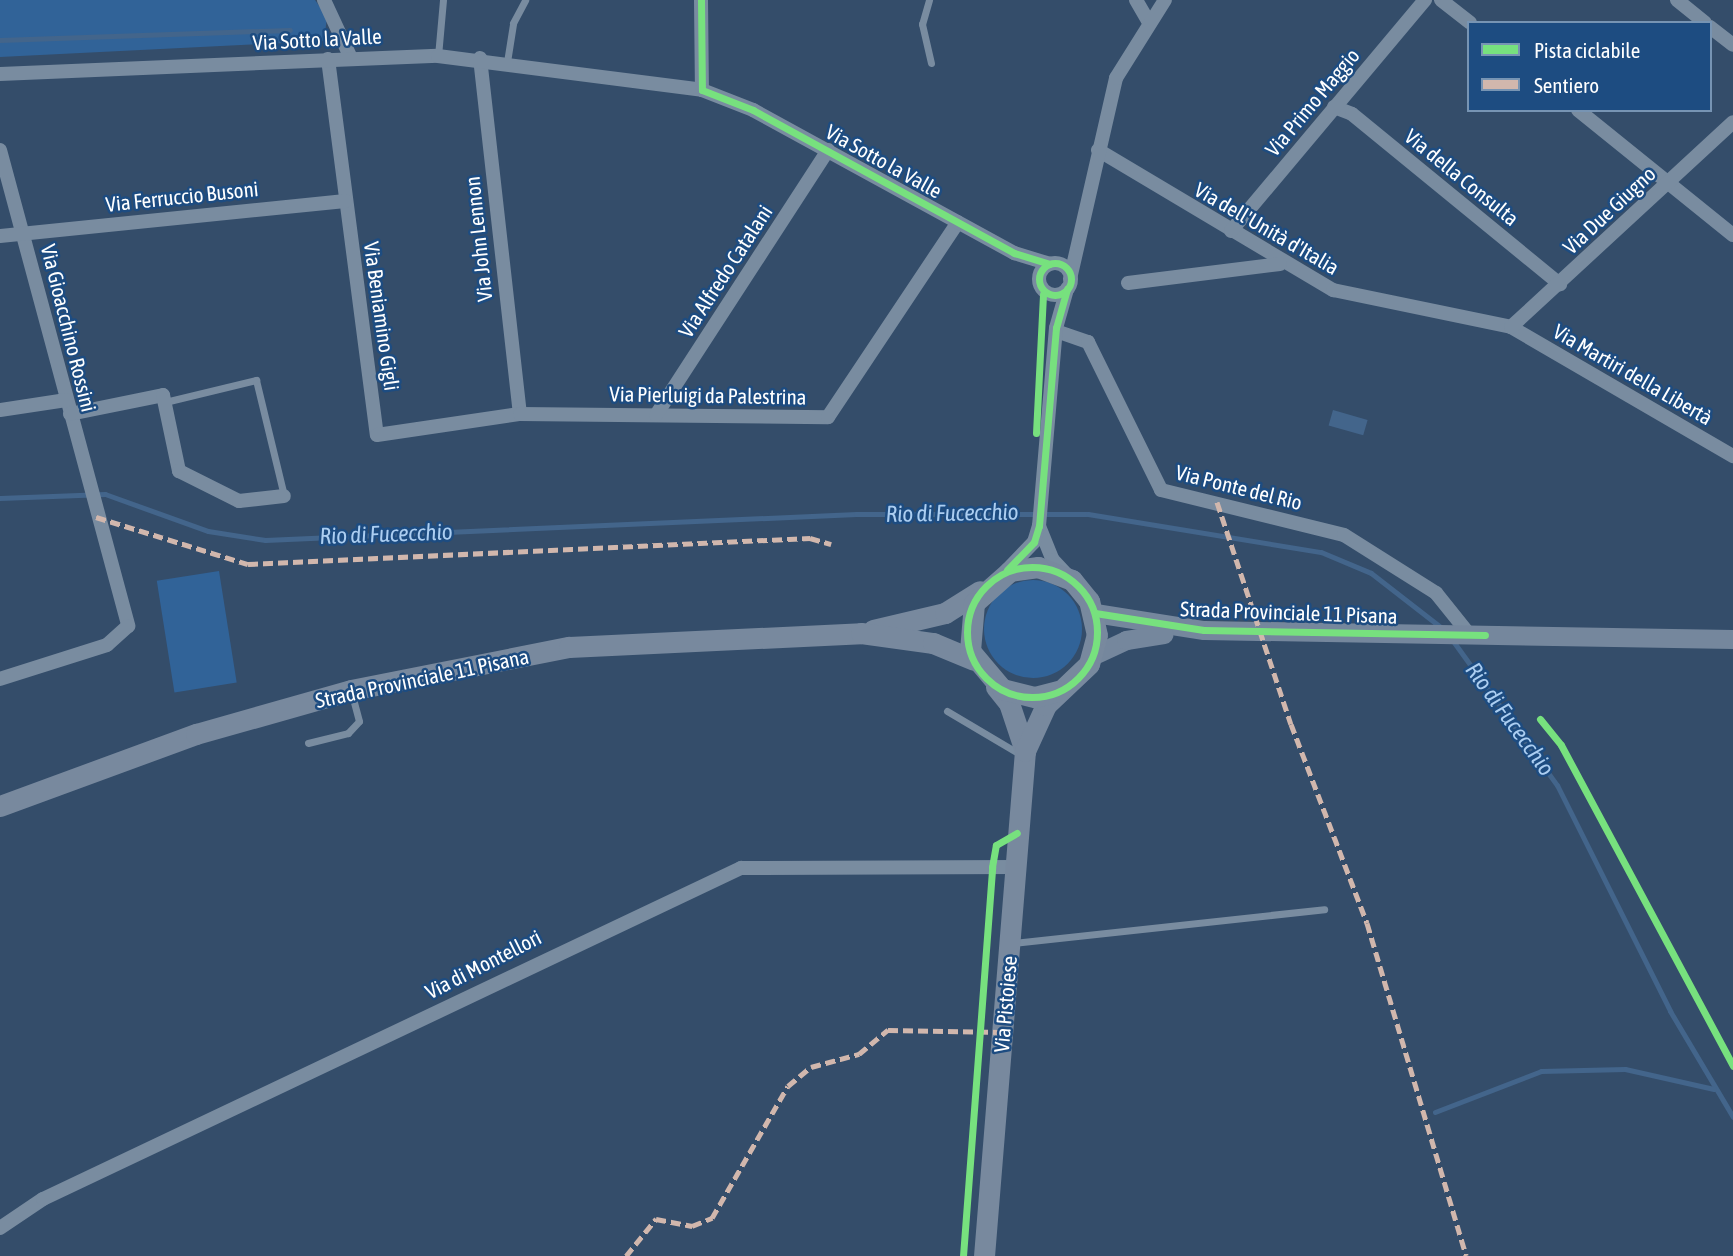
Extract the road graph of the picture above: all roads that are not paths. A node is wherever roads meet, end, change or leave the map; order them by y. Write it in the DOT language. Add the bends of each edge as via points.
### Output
graph roads {
  1 [pos="324,0"];
  2 [pos="443,0"];
  3 [pos="525,0"];
  4 [pos="701,0"];
  5 [pos="929,0"];
  6 [pos="1136,0"];
  7 [pos="1165,0"];
  8 [pos="1425,0"];
  9 [pos="1441,0"];
  10 [pos="1677,0"];
  11 [pos="1148,21"];
  12 [pos="1467,21"];
  13 [pos="1703,21"];
  14 [pos="1712,29"];
  15 [pos="1733,45"];
  16 [pos="438,56"];
  17 [pos="350,57"];
  18 [pos="480,58"];
  19 [pos="328,59"];
  20 [pos="507,62"];
  21 [pos="931,63"];
  22 [pos="0,74"];
  23 [pos="702,90"];
  24 [pos="1334,107"];
  25 [pos="1580,112"];
  26 [pos="1733,122"];
  27 [pos="0,150"];
  28 [pos="828,150"];
  29 [pos="1098,150"];
  30 [pos="1668,183"];
  31 [pos="345,201"];
  32 [pos="958,222"];
  33 [pos="1078,229"];
  34 [pos="1231,231"];
  35 [pos="23,233"];
  36 [pos="0,236"];
  37 [pos="1733,236"];
  38 [pos="1014,253"];
  39 [pos="1050,264"];
  40 [pos="1280,264"];
  41 [pos="1128,283"];
  42 [pos="1040,284"];
  43 [pos="1069,284"];
  44 [pos="1560,284"];
  45 [pos="1511,327"];
  46 [pos="1056,330"];
  47 [pos="164,402"];
  48 [pos="68,407"];
  49 [pos="0,410"];
  50 [pos="520,414"];
  51 [pos="656,415"];
  52 [pos="1733,456"];
  53 [pos="284,496"];
  54 [pos="1040,526"];
  55 [pos="1072,580"];
  56 [pos="994,581"];
  57 [pos="1095,613"];
  58 [pos="1203,630"];
  59 [pos="861,633"];
  60 [pos="1477,635"];
  61 [pos="1733,639"];
  62 [pos="1092,656"];
  63 [pos="974,660"];
  64 [pos="0,679"];
  65 [pos="992,682"];
  66 [pos="351,690"];
  67 [pos="1058,691"];
  68 [pos="947,711"];
  69 [pos="308,743"];
  70 [pos="1024,755"];
  71 [pos="0,806"];
  72 [pos="1016,867"];
  73 [pos="1324,909"];
  74 [pos="1009,943"];
  75 [pos="0,1228"];
  76 [pos="984,1256"];
  1 -- 17 [label="street"];
  2 -- 16 [label="lane"];
  3 -- 20 [label="lane" via="513,23"];
  4 -- 23 [label="street"];
  5 -- 21 [label="lane" via="922,24"];
  6 -- 11 [label="street"];
  7 -- 11 [label="street"];
  8 -- 24 [label="street, Via Primo Maggio"];
  9 -- 12 [label="street"];
  10 -- 13 [label="street"];
  11 -- 29 [label="street" via="1116,78"];
  14 -- 15 [label="street"];
  16 -- 17 [label="street, Via Sotto la Valle"];
  16 -- 18 [label="street, Via Sotto la Valle"];
  17 -- 19 [label="street, Via Sotto la Valle"];
  18 -- 20 [label="street, Via Sotto la Valle"];
  18 -- 50 [label="street, Via John Lennon"];
  19 -- 22 [label="street, Via Sotto la Valle"];
  19 -- 31 [label="street, Via Beniamino Gigli"];
  20 -- 23 [label="street, Via Sotto la Valle"];
  23 -- 28 [label="street, Via Sotto la Valle"];
  24 -- 34 [label="street, Via Primo Maggio"];
  24 -- 44 [label="street, Via della Consulta" via="1352,114"];
  25 -- 30 [label="street"];
  26 -- 30 [label="street, Via Due Giugno"];
  27 -- 35 [label="street, Via Gioacchino Rossini"];
  28 -- 32 [label="street, Via Sotto la Valle"];
  28 -- 51 [label="street, Via Alfredo Catalani"];
  29 -- 33 [label="street"];
  29 -- 34 [label="street, Via dell'Unità d'Italia"];
  30 -- 37 [label="street"];
  30 -- 44 [label="street, Via Due Giugno"];
  31 -- 35 [label="street, Via Ferruccio Busoni"];
  31 -- 50 [label="street, Via Beniamino Gigli" via="377,435"];
  32 -- 38 [label="street, Via Sotto la Valle"];
  32 -- 51 [label="street, Via Pierluigi da Palestrina" via="828,417"];
  33 -- 39 [label="street"];
  33 -- 43 [label="street"];
  34 -- 40 [label="street, Via dell'Unità d'Italia"];
  35 -- 36 [label="street, Via Ferruccio Busoni"];
  35 -- 48 [label="street, Via Gioacchino Rossini"];
  38 -- 39 [label="street, Via Sotto la Valle"];
  38 -- 42 [label="street, Via Sotto la Valle"];
  39 -- 42 [label="street"];
  39 -- 43 [label="street" via="1065,267"];
  40 -- 41 [label="street"];
  40 -- 45 [label="street, Via dell'Unità d'Italia" via="1333,290"];
  42 -- 43 [label="street" via="1053,295"];
  42 -- 46 [label="street"];
  43 -- 46 [label="street"];
  44 -- 45 [label="street, Via Due Giugno"];
  45 -- 52 [label="street, Via Martiri della Libertà"];
  46 -- 54 [label="street"];
  46 -- 60 [label="street, Via Ponte del Rio" via="1088,342 1161,490 1344,535 1436,593"];
  47 -- 48 [label="street" via="163,395"];
  47 -- 53 [label="street" via="179,471 239,501"];
  47 -- 53 [label="lane" via="256,380"];
  48 -- 49 [label="street"];
  48 -- 64 [label="street, Via Gioacchino Rossini" via="128,626 125,635"];
  50 -- 51 [label="street, Via Pierluigi da Palestrina"];
  54 -- 55 [label="street" via="1053,560"];
  54 -- 56 [label="street" via="1034,542"];
  55 -- 56 [label="main road" via="1038,567"];
  55 -- 57 [label="main road"];
  56 -- 59 [label="main road, Strada Provinciale 11 Pisana" via="945,613"];
  56 -- 63 [label="main road" via="968,622"];
  57 -- 58 [label="main road, Strada Provinciale 11 Pisana"];
  57 -- 62 [label="main road"];
  58 -- 60 [label="main road, Strada Provinciale 11 Pisana"];
  58 -- 62 [label="main road, Strada Provinciale 11 Pisana" via="1126,640"];
  59 -- 63 [label="main road, Strada Provinciale 11 Pisana" via="933,643"];
  59 -- 66 [label="main road, Strada Provinciale 11 Pisana" via="569,648"];
  60 -- 61 [label="main road, Strada Provinciale 11 Pisana"];
  62 -- 67 [label="main road"];
  63 -- 65 [label="main road"];
  65 -- 67 [label="main road" via="1024,696"];
  65 -- 70 [label="main road, Via Pistoiese" via="1009,703"];
  66 -- 69 [label="lane" via="359,722 348,733"];
  66 -- 71 [label="main road, Strada Provinciale 11 Pisana" via="196,734"];
  67 -- 70 [label="main road, Via Pistoiese"];
  68 -- 70 [label="lane" via="1007,741"];
  70 -- 72 [label="main road, Via Pistoiese"];
  72 -- 74 [label="main road, Via Pistoiese"];
  72 -- 75 [label="street, Via di Montellori" via="741,868 43,1199"];
  73 -- 74 [label="lane"];
  74 -- 76 [label="main road, Via Pistoiese"];
}
